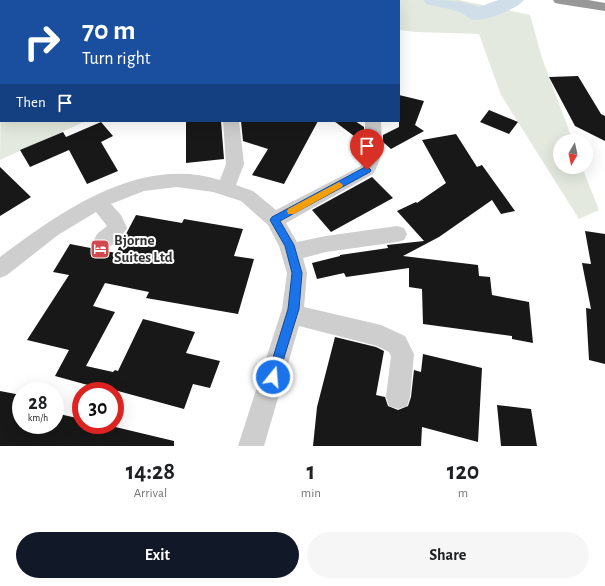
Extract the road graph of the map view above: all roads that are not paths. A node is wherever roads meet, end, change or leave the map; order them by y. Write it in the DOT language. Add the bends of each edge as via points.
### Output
graph roads {
  1 [pos="560,0"];
  2 [pos="605,7"];
  3 [pos="232,122"];
  4 [pos="373,122"];
  5 [pos="226,189"];
  6 [pos="97,202"];
  7 [pos="275,220"];
  8 [pos="397,234"];
  9 [pos="104,240"];
  10 [pos="291,252"];
  11 [pos="0,269"];
  12 [pos="292,314"];
  13 [pos="398,397"];
  14 [pos="251,446"];
  1 -- 2 [label="highway"];
  3 -- 5 [label="street" via="235,164"];
  4 -- 7 [label="street" via="373,158 367,170"];
  5 -- 6 [label="street" via="177,180 142,185"];
  5 -- 7 [label="street" via="247,196"];
  6 -- 9 [label="street" via="113,218 117,228"];
  6 -- 11 [label="street" via="51,230"];
  7 -- 10 [label="street"];
  8 -- 10 [label="street" via="326,244"];
  10 -- 12 [label="street" via="297,273"];
  12 -- 13 [label="street" via="381,336 397,344 403,354"];
  12 -- 14 [label="street"];
}
